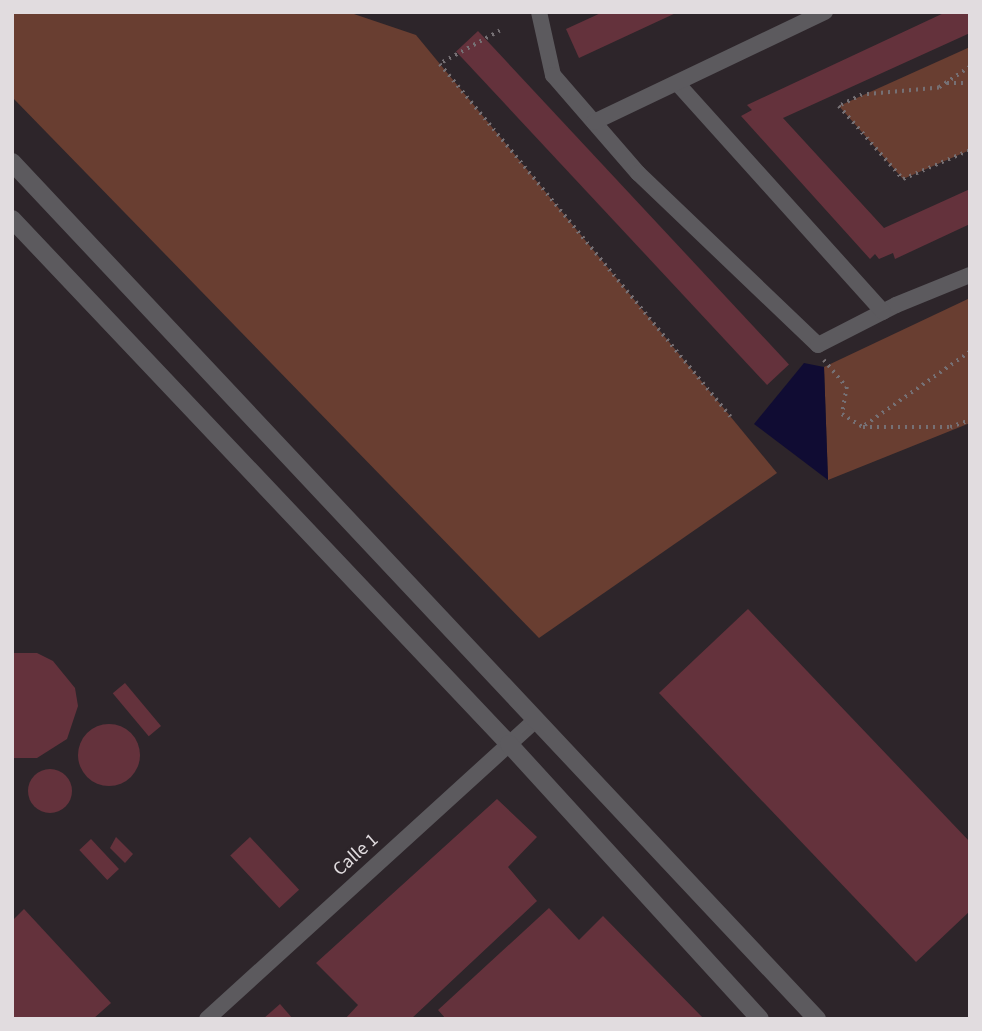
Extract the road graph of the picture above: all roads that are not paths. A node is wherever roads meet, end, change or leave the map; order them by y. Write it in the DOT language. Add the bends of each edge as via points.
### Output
graph roads {
  1 [pos="539,12"];
  2 [pos="825,12"];
  3 [pos="677,83"];
  4 [pos="594,122"];
  5 [pos="12,162"];
  6 [pos="12,219"];
  7 [pos="970,275"];
  8 [pos="883,312"];
  9 [pos="534,721"];
  10 [pos="509,744"];
  11 [pos="207,1019"];
  12 [pos="760,1019"];
  13 [pos="817,1019"];
  1 -- 4 [label="street" via="553,75"];
  2 -- 3 [label="street"];
  3 -- 4 [label="street"];
  3 -- 8 [label="street"];
  4 -- 8 [label="street" via="638,173 818,345"];
  5 -- 9 [label="street"];
  6 -- 10 [label="street"];
  7 -- 8 [label="street"];
  9 -- 10 [label="street, Calle 1"];
  9 -- 13 [label="street"];
  10 -- 11 [label="street, Calle 1"];
  10 -- 12 [label="street"];
}
